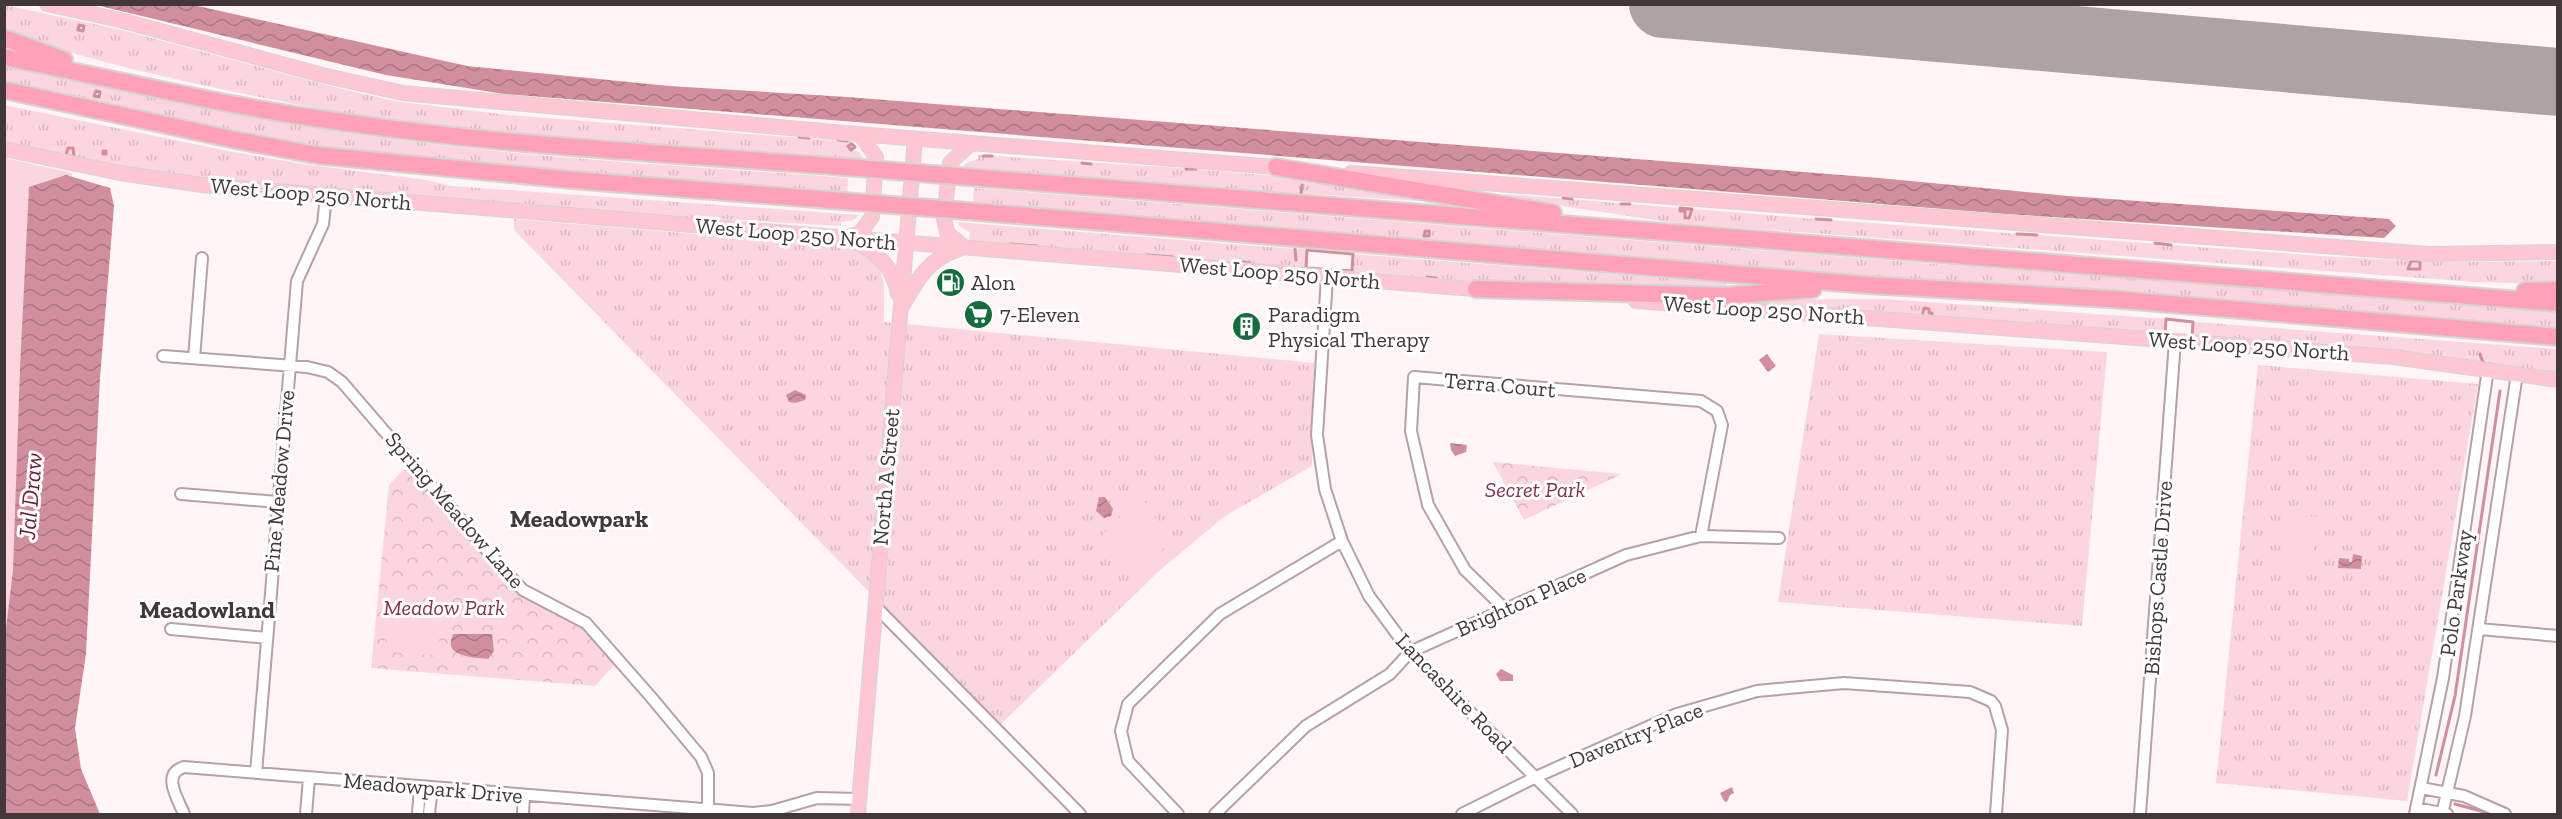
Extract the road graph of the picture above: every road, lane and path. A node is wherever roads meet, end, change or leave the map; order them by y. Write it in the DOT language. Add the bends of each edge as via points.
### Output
graph roads {
  1 [pos="47,4"];
  2 [pos="4,39"];
  3 [pos="4,57"];
  4 [pos="148,87"];
  5 [pos="4,90"];
  6 [pos="4,95"];
  7 [pos="44,99"];
  8 [pos="857,134"];
  9 [pos="915,139"];
  10 [pos="974,144"];
  11 [pos="4,149"];
  12 [pos="1276,167"];
  13 [pos="326,196"];
  14 [pos="1682,232"];
  15 [pos="846,238"];
  16 [pos="906,242"];
  17 [pos="964,247"];
  18 [pos="2558,252"];
  19 [pos="202,258"];
  20 [pos="1327,277"];
  21 [pos="1868,285"];
  22 [pos="1476,289"];
  23 [pos="2558,290"];
  24 [pos="2474,296"];
  25 [pos="2558,303"];
  26 [pos="901,308"];
  27 [pos="2556,337"];
  28 [pos="2175,341"];
  29 [pos="163,356"];
  30 [pos="194,358"];
  31 [pos="289,365"];
  32 [pos="2488,369"];
  33 [pos="2517,374"];
  34 [pos="2558,380"];
  35 [pos="181,494"];
  36 [pos="278,502"];
  37 [pos="1701,536"];
  38 [pos="1779,538"];
  39 [pos="1342,541"];
  40 [pos="875,606"];
  41 [pos="1506,610"];
  42 [pos="171,629"];
  43 [pos="2479,630"];
  44 [pos="2558,636"];
  45 [pos="267,638"];
  46 [pos="1410,652"];
  47 [pos="256,773"];
  48 [pos="1536,777"];
  49 [pos="309,778"];
  50 [pos="426,787"];
  51 [pos="2421,788"];
  52 [pos="2447,794"];
  53 [pos="524,795"];
  54 [pos="860,799"];
  55 [pos="609,802"];
  56 [pos="2416,811"];
  57 [pos="709,812"];
  58 [pos="184,814"];
  59 [pos="306,814"];
  60 [pos="418,814"];
  61 [pos="429,814"];
  62 [pos="523,814"];
  63 [pos="608,814"];
  64 [pos="858,814"];
  65 [pos="1080,814"];
  66 [pos="1178,814"];
  67 [pos="1215,814"];
  68 [pos="1462,814"];
  69 [pos="1572,814"];
  70 [pos="1996,814"];
  71 [pos="2140,814"];
  72 [pos="2442,814"];
  73 [pos="2448,814"];
  74 [pos="2505,814"];
  1 -- 8 [label="main road" via="403,93"];
  2 -- 4 [label="highway"];
  3 -- 4 [label="highway"];
  4 -- 14 [label="highway, bridge" via="291,115 450,136"];
  5 -- 7 [label="highway"];
  6 -- 7 [label="highway"];
  7 -- 21 [label="highway, bridge" via="316,155 572,180"];
  8 -- 9 [label="main road"];
  8 -- 15 [label="main road" via="876,157 872,217 860,233"];
  9 -- 10 [label="main road"];
  9 -- 16 [label="main road, North A Street"];
  10 -- 12 [label="main road"];
  10 -- 17 [label="main road" via="950,163 944,218 947,233"];
  11 -- 13 [label="main road, West Loop 250 North" via="132,175"];
  12 -- 14 [label="highway"];
  12 -- 18 [label="main road" via="2430,254"];
  13 -- 15 [label="main road, West Loop 250 North"];
  13 -- 31 [label="street, Pine Meadow Drive" via="323,224 297,281"];
  14 -- 24 [label="highway"];
  15 -- 16 [label="main road, West Loop 250 North"];
  15 -- 26 [label="main road" via="867,247 891,270"];
  16 -- 17 [label="main road, West Loop 250 North"];
  16 -- 26 [label="main road, North A Street"];
  17 -- 20 [label="main road, West Loop 250 North"];
  17 -- 26 [label="main road" via="945,253 929,265"];
  19 -- 30 [label="street"];
  20 -- 22 [label="main road, West Loop 250 North"];
  20 -- 39 [label="street, Lancashire Road" via="1317,435 1325,489"];
  21 -- 22 [label="highway" via="1723,296"];
  21 -- 27 [label="highway" via="2110,300"];
  22 -- 28 [label="main road, West Loop 250 North"];
  23 -- 24 [label="highway"];
  24 -- 25 [label="highway"];
  26 -- 40 [label="main road, North A Street"];
  28 -- 32 [label="main road, West Loop 250 North" via="2393,357"];
  28 -- 71 [label="street, Bishops Castle Drive"];
  29 -- 30 [label="street, Spring Meadow Lane"];
  30 -- 31 [label="street, Spring Meadow Lane"];
  31 -- 36 [label="street, Pine Meadow Drive"];
  31 -- 57 [label="street, Spring Meadow Lane" via="328,372 342,381 521,587 587,625 701,757 708,773"];
  32 -- 33 [label="main road, West Loop 250 North"];
  32 -- 51 [label="street, Polo Parkway" via="2443,678"];
  33 -- 34 [label="main road, West Loop 250 North"];
  33 -- 43 [label="street, Polo Parkway"];
  35 -- 36 [label="street"];
  36 -- 45 [label="street, Pine Meadow Drive"];
  37 -- 38 [label="street, Brighton Place"];
  37 -- 41 [label="street, Brighton Place" via="1626,555"];
  37 -- 41 [label="street, Terra Court" via="1722,425 1717,411 1701,401 1414,377 1412,431 1428,505 1465,570"];
  39 -- 46 [label="street, Lancashire Road" via="1369,596"];
  39 -- 66 [label="street" via="1220,614 1128,704 1121,731 1128,761"];
  40 -- 54 [label="main road, North A Street"];
  40 -- 65 [label="street"];
  41 -- 46 [label="street, Brighton Place"];
  42 -- 45 [label="street"];
  43 -- 44 [label="street"];
  43 -- 52 [label="street, Polo Parkway"];
  45 -- 47 [label="street, Pine Meadow Drive"];
  46 -- 48 [label="street, Lancashire Road"];
  46 -- 67 [label="street, Brighton Place" via="1390,675 1306,726"];
  47 -- 49 [label="street, Meadowpark Drive"];
  47 -- 58 [label="street, Meadowpark Drive" via="184,766 176,769 172,783"];
  48 -- 68 [label="street, Daventry Place"];
  48 -- 69 [label="street, Lancashire Road"];
  48 -- 70 [label="street, Daventry Place" via="1677,714 1757,691 1844,683 1970,692 1991,701 2002,730"];
  49 -- 50 [label="street, Meadowpark Drive"];
  49 -- 59 [label="street"];
  50 -- 53 [label="street, Meadowpark Drive"];
  50 -- 60 [label="street"];
  50 -- 61 [label="street"];
  51 -- 52 [label="street"];
  51 -- 56 [label="street, Polo Parkway"];
  52 -- 72 [label="street, Polo Parkway"];
  52 -- 74 [label="street" via="2464,796"];
  53 -- 55 [label="street, Meadowpark Drive"];
  53 -- 62 [label="street"];
  54 -- 57 [label="street, Meadowpark Drive" via="816,798 773,811"];
  54 -- 64 [label="main road, North A Street"];
  55 -- 57 [label="street, Meadowpark Drive"];
  55 -- 63 [label="street"];
  56 -- 72 [label="street"];
  72 -- 73 [label="street"];
}
